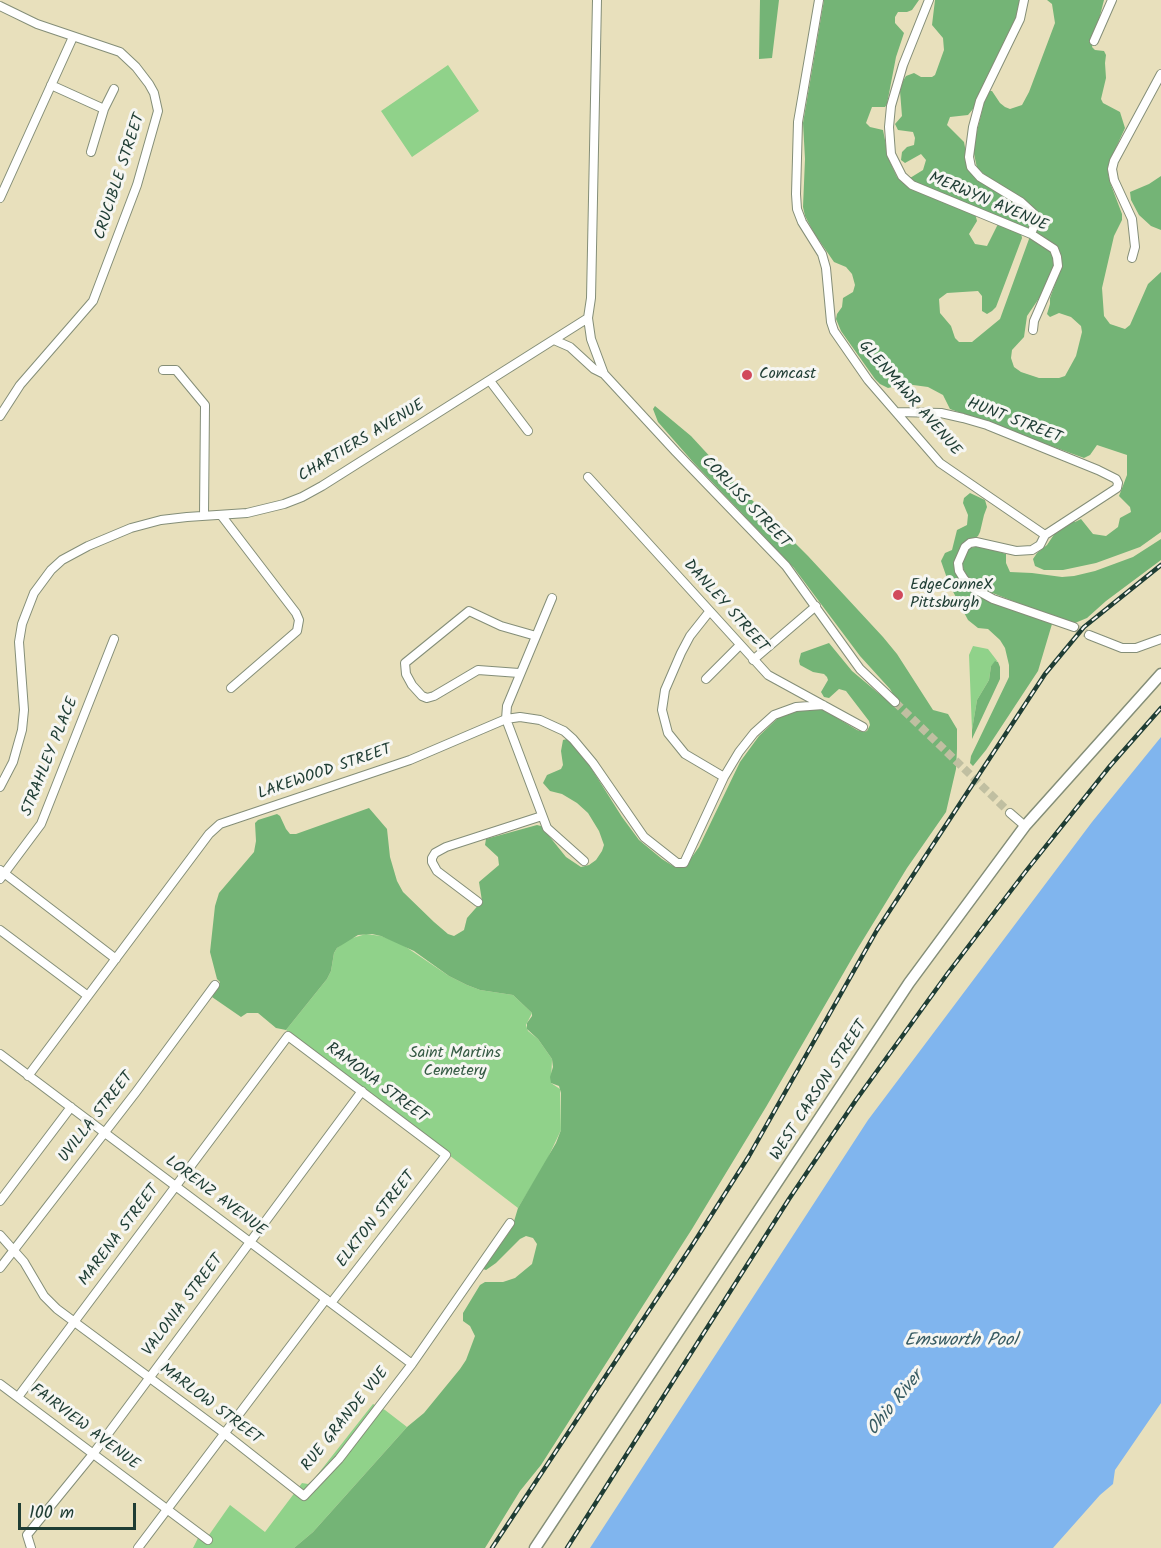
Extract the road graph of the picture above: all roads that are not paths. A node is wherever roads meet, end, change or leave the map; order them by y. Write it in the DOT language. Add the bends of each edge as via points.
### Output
graph roads {
  1 [pos="597,0"];
  2 [pos="819,0"];
  3 [pos="929,0"];
  4 [pos="1024,0"];
  5 [pos="1112,0"];
  6 [pos="0,6"];
  7 [pos="73,37"];
  8 [pos="1094,41"];
  9 [pos="1161,74"];
  10 [pos="51,85"];
  11 [pos="114,89"];
  12 [pos="104,110"];
  13 [pos="91,152"];
  14 [pos="0,198"];
  15 [pos="1031,234"];
  16 [pos="1132,258"];
  17 [pos="588,318"];
  18 [pos="1033,330"];
  19 [pos="555,340"];
  20 [pos="163,369"];
  21 [pos="604,374"];
  22 [pos="490,381"];
  23 [pos="897,412"];
  24 [pos="0,416"];
  25 [pos="528,431"];
  26 [pos="588,477"];
  27 [pos="204,515"];
  28 [pos="221,515"];
  29 [pos="1046,535"];
  30 [pos="552,598"];
  31 [pos="816,606"];
  32 [pos="709,612"];
  33 [pos="1074,627"];
  34 [pos="1089,635"];
  35 [pos="536,636"];
  36 [pos="114,639"];
  37 [pos="1161,639"];
  38 [pos="740,645"];
  39 [pos="753,660"];
  40 [pos="519,673"];
  41 [pos="1161,674"];
  42 [pos="706,679"];
  43 [pos="231,688"];
  44 [pos="895,702"];
  45 [pos="823,705"];
  46 [pos="506,719"];
  47 [pos="863,727"];
  48 [pos="724,777"];
  49 [pos="0,787"];
  50 [pos="1010,813"];
  51 [pos="542,816"];
  52 [pos="1025,826"];
  53 [pos="584,861"];
  54 [pos="1,874"];
  55 [pos="478,902"];
  56 [pos="0,930"];
  57 [pos="116,959"];
  58 [pos="215,984"];
  59 [pos="88,996"];
  60 [pos="288,1036"];
  61 [pos="3,1057"];
  62 [pos="0,1067"];
  63 [pos="28,1076"];
  64 [pos="362,1091"];
  65 [pos="71,1107"];
  66 [pos="104,1132"];
  67 [pos="446,1155"];
  68 [pos="176,1187"];
  69 [pos="0,1201"];
  70 [pos="510,1223"];
  71 [pos="0,1235"];
  72 [pos="250,1242"];
  73 [pos="15,1250"];
  74 [pos="0,1268"];
  75 [pos="328,1301"];
  76 [pos="74,1322"];
  77 [pos="412,1364"];
  78 [pos="149,1378"];
  79 [pos="0,1384"];
  80 [pos="18,1397"];
  81 [pos="224,1433"];
  82 [pos="93,1454"];
  83 [pos="304,1496"];
  84 [pos="167,1509"];
  85 [pos="208,1540"];
  86 [pos="31,1548"];
  87 [pos="138,1548"];
  88 [pos="535,1548"];
  1 -- 17 [label="street"];
  2 -- 23 [label="street, GLENMAWR AVENUE" via="798,122 797,209 822,254 834,331 868,380"];
  3 -- 15 [label="street, MERWYN AVENUE" via="891,106 890,144 894,161 912,185"];
  4 -- 15 [label="street" via="1020,19 980,101 969,157 971,167 980,177 1033,213 1036,221"];
  5 -- 8 [label="street"];
  6 -- 7 [label="street, CRUCIBLE STREET"];
  7 -- 10 [label="street"];
  7 -- 24 [label="street, CRUCIBLE STREET" via="120,52 149,84 158,111 137,185 93,301 20,385"];
  9 -- 16 [label="street" via="1112,169 1132,219 1136,247"];
  10 -- 12 [label="street"];
  10 -- 14 [label="street"];
  11 -- 12 [label="street"];
  12 -- 13 [label="street"];
  15 -- 18 [label="street, MERWYN AVENUE" via="1054,249 1058,266"];
  17 -- 19 [label="street, CHARTIERS AVENUE"];
  17 -- 21 [label="street, CORLISS STREET"];
  19 -- 21 [label="street"];
  19 -- 22 [label="street, CHARTIERS AVENUE"];
  20 -- 27 [label="street" via="177,370 205,405"];
  21 -- 31 [label="street, CORLISS STREET" via="786,566"];
  22 -- 25 [label="street"];
  22 -- 28 [label="street, CHARTIERS AVENUE" via="322,486 284,504"];
  23 -- 29 [label="street, GLENMAWR AVENUE" via="940,463"];
  23 -- 29 [label="street, HUNT STREET" via="941,413 971,420 1116,479 1117,488"];
  26 -- 32 [label="street, DANLEY STREET"];
  27 -- 28 [label="street, CHARTIERS AVENUE"];
  27 -- 49 [label="street, CHARTIERS AVENUE" via="161,520 108,537 62,560 42,581 22,624 22,730 13,762"];
  28 -- 43 [label="street" via="299,620 297,632"];
  29 -- 33 [label="street" via="1032,550 970,543 960,557 959,571 973,588 993,598"];
  30 -- 35 [label="street"];
  31 -- 39 [label="street"];
  31 -- 44 [label="street, CORLISS STREET" via="860,669"];
  32 -- 38 [label="street, DANLEY STREET"];
  32 -- 48 [label="street" via="690,636 669,678 663,701 664,718 668,733 685,754"];
  34 -- 37 [label="street" via="1122,648 1136,648"];
  35 -- 40 [label="street"];
  35 -- 40 [label="street" via="469,611 405,663 412,685 427,698 478,670"];
  36 -- 54 [label="street, STRAHLEY PLACE" via="41,824"];
  38 -- 39 [label="street, DANLEY STREET"];
  38 -- 42 [label="street"];
  39 -- 45 [label="street, DANLEY STREET" via="768,675"];
  40 -- 46 [label="street"];
  41 -- 52 [label="main road, WEST CARSON STREET"];
  45 -- 47 [label="street, DANLEY STREET"];
  45 -- 48 [label="street" via="796,707 774,715 754,733"];
  46 -- 48 [label="street, LAKEWOOD STREET" via="540,720 564,731 593,763 644,837 677,863 684,863"];
  46 -- 51 [label="street"];
  46 -- 57 [label="street, LAKEWOOD STREET" via="410,760 220,824"];
  50 -- 52 [label="street"];
  51 -- 53 [label="street" via="547,828"];
  51 -- 55 [label="street" via="435,853 432,862 437,871"];
  52 -- 88 [label="main road, WEST CARSON STREET" via="909,983"];
  54 -- 57 [label="street"];
  56 -- 59 [label="street"];
  57 -- 59 [label="street, LAKEWOOD STREET"];
  58 -- 66 [label="street, UVILLA STREET"];
  59 -- 63 [label="street, LAKEWOOD STREET"];
  60 -- 64 [label="street, RAMONA STREET"];
  60 -- 68 [label="street, MARENA STREET"];
  61 -- 62 [label="street"];
  61 -- 63 [label="street, LORENZ AVENUE"];
  63 -- 65 [label="street, LORENZ AVENUE"];
  64 -- 67 [label="street, RAMONA STREET"];
  64 -- 72 [label="street, VALONIA STREET"];
  65 -- 66 [label="street, LORENZ AVENUE"];
  65 -- 69 [label="street"];
  66 -- 68 [label="street, LORENZ AVENUE"];
  66 -- 73 [label="street, UVILLA STREET"];
  67 -- 75 [label="street, ELKTON STREET"];
  68 -- 72 [label="street, LORENZ AVENUE"];
  68 -- 76 [label="street, MARENA STREET"];
  70 -- 77 [label="street, RUE GRANDE VUE"];
  71 -- 73 [label="street, MARLOW STREET"];
  72 -- 75 [label="street, LORENZ AVENUE"];
  72 -- 78 [label="street, VALONIA STREET"];
  73 -- 74 [label="street, UVILLA STREET"];
  73 -- 76 [label="street, MARLOW STREET" via="44,1296"];
  75 -- 77 [label="street, LORENZ AVENUE"];
  75 -- 81 [label="street, ELKTON STREET"];
  76 -- 78 [label="street, MARLOW STREET"];
  76 -- 80 [label="street, MARENA STREET"];
  77 -- 83 [label="street, RUE GRANDE VUE" via="339,1458"];
  78 -- 81 [label="street, MARLOW STREET"];
  78 -- 82 [label="street, VALONIA STREET"];
  79 -- 80 [label="street, FAIRVIEW AVENUE"];
  80 -- 82 [label="street, FAIRVIEW AVENUE"];
  81 -- 83 [label="street, MARLOW STREET"];
  81 -- 84 [label="street, ELKTON STREET"];
  82 -- 84 [label="street, FAIRVIEW AVENUE"];
  82 -- 86 [label="street, VALONIA STREET" via="27,1535"];
  84 -- 85 [label="street, FAIRVIEW AVENUE"];
  84 -- 87 [label="street, ELKTON STREET"];
}
